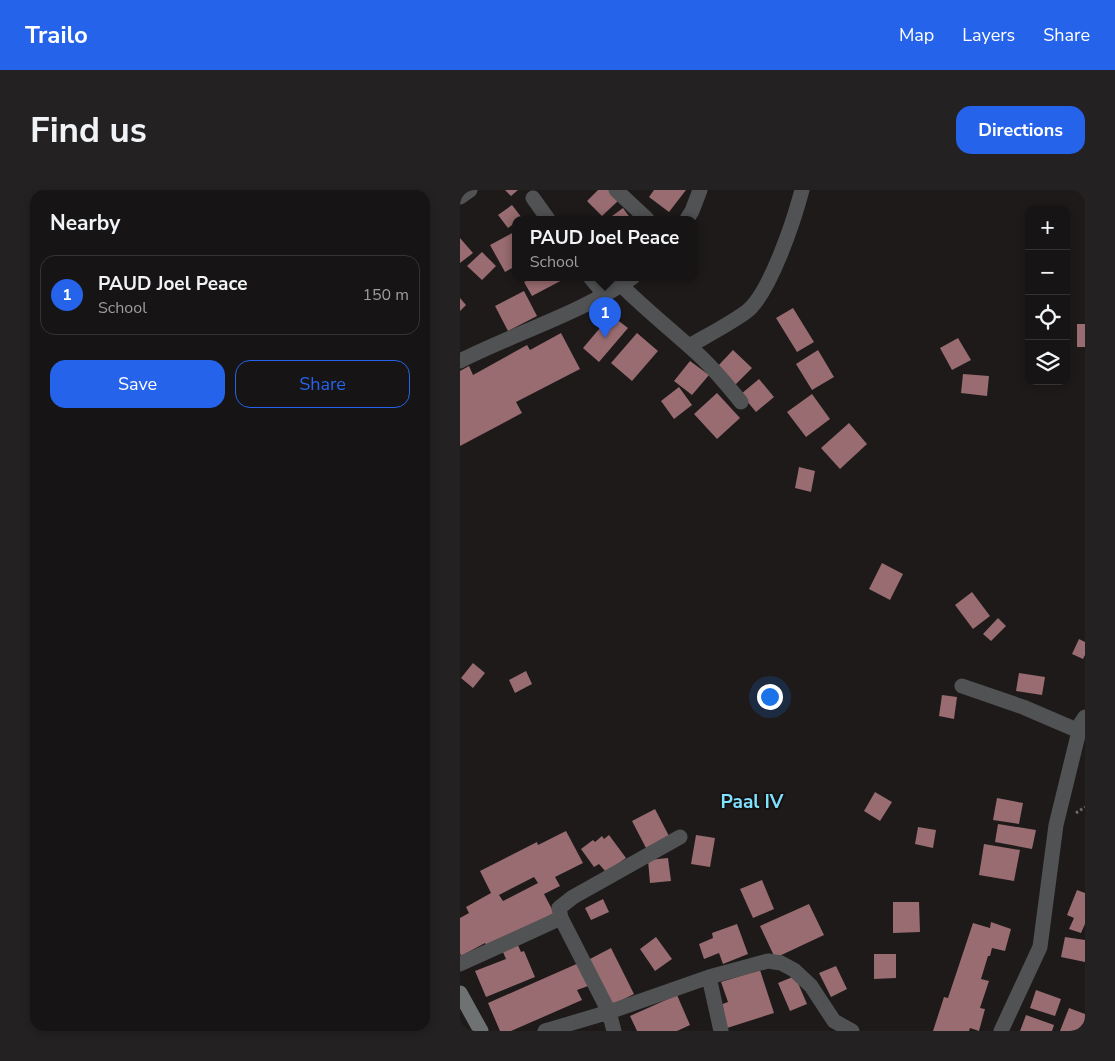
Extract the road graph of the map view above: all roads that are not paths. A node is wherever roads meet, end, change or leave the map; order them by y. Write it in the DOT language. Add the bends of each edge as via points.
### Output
graph roads {
  1 [pos="470,190"];
  2 [pos="616,190"];
  3 [pos="700,190"];
  4 [pos="802,190"];
  5 [pos="460,197"];
  6 [pos="533,198"];
  7 [pos="546,216"];
  8 [pos="644,216"];
  9 [pos="689,216"];
  10 [pos="593,281"];
  11 [pos="627,281"];
  12 [pos="604,294"];
  13 [pos="689,346"];
  14 [pos="460,361"];
  15 [pos="742,402"];
  16 [pos="962,686"];
  17 [pos="1085,716"];
  18 [pos="1079,731"];
  19 [pos="680,837"];
  20 [pos="561,918"];
  21 [pos="460,964"];
  22 [pos="709,977"];
  23 [pos="460,993"];
  24 [pos="609,1012"];
  25 [pos="481,1031"];
  26 [pos="545,1031"];
  27 [pos="614,1031"];
  28 [pos="721,1031"];
  29 [pos="852,1031"];
  30 [pos="1001,1031"];
  1 -- 5 [label="street"];
  2 -- 8 [label="street"];
  3 -- 9 [label="street"];
  4 -- 13 [label="street" via="779,258 758,298 747,311"];
  6 -- 7 [label="street"];
  10 -- 12 [label="street"];
  11 -- 12 [label="street"];
  11 -- 13 [label="street" via="641,304"];
  12 -- 14 [label="street" via="555,320"];
  13 -- 15 [label="street"];
  16 -- 18 [label="street"];
  17 -- 18 [label="street"];
  18 -- 30 [label="street" via="1056,825 1040,948"];
  19 -- 20 [label="street" via="573,897 559,908"];
  20 -- 21 [label="street"];
  20 -- 24 [label="street"];
  22 -- 24 [label="street"];
  22 -- 28 [label="street"];
  22 -- 29 [label="street" via="768,961 781,963 794,970 810,986 834,1022"];
  23 -- 25 [label="main road"];
  24 -- 26 [label="street"];
  24 -- 27 [label="street"];
}
